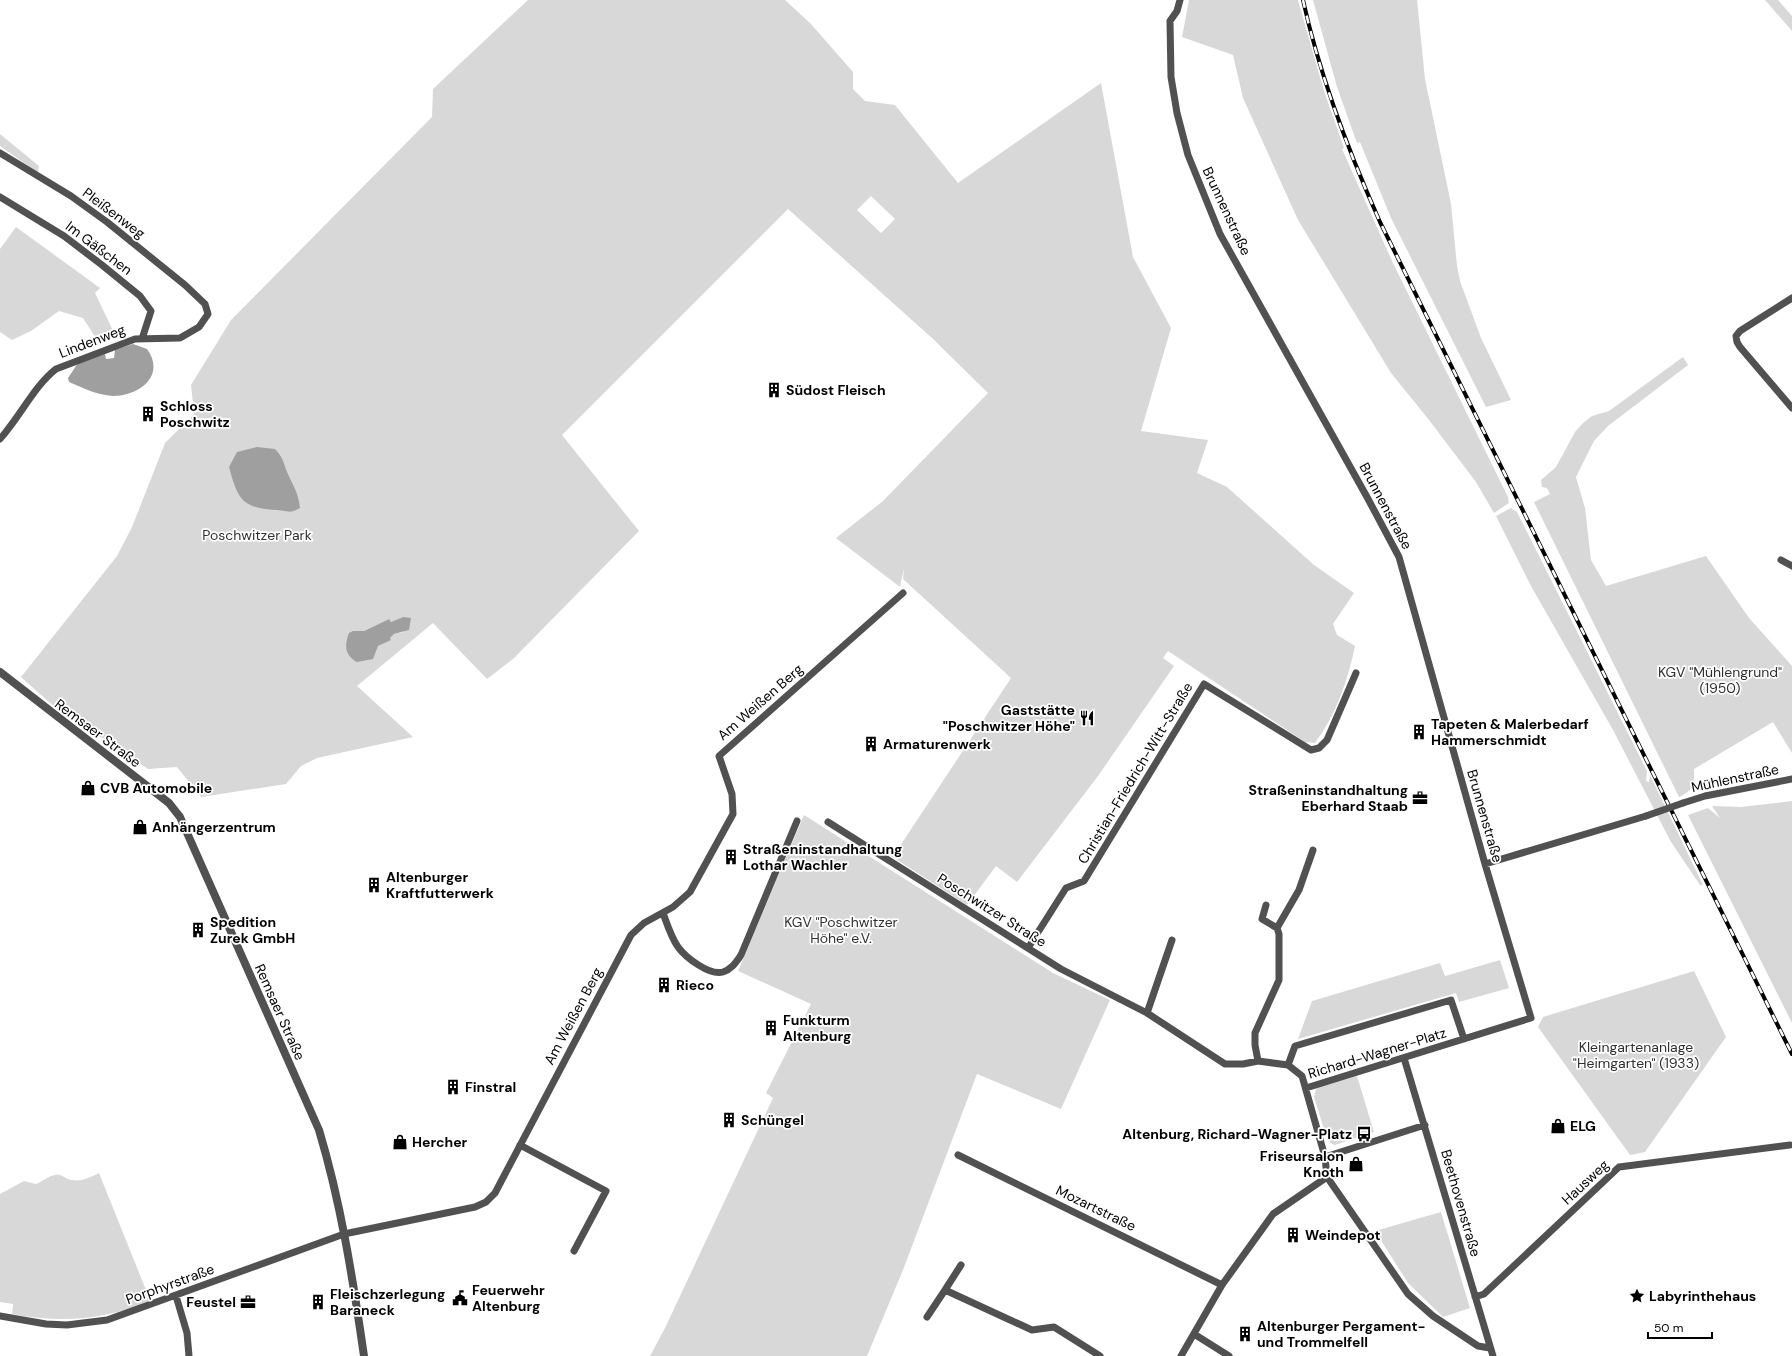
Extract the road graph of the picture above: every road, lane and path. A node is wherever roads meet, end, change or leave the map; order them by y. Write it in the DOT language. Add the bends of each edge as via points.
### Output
graph roads {
  1 [pos="1180,0"];
  2 [pos="0,153"];
  3 [pos="0,197"];
  4 [pos="1792,298"];
  5 [pos="205,304"];
  6 [pos="142,338"];
  7 [pos="1792,408"];
  8 [pos="0,439"];
  9 [pos="1781,560"];
  10 [pos="1792,566"];
  11 [pos="903,593"];
  12 [pos="0,672"];
  13 [pos="1356,673"];
  14 [pos="1792,779"];
  15 [pos="797,821"];
  16 [pos="828,822"];
  17 [pos="1314,850"];
  18 [pos="1485,864"];
  19 [pos="1266,905"];
  20 [pos="663,913"];
  21 [pos="1277,928"];
  22 [pos="1172,940"];
  23 [pos="1028,948"];
  24 [pos="1147,1014"];
  25 [pos="1531,1018"];
  26 [pos="1464,1039"];
  27 [pos="1404,1058"];
  28 [pos="1258,1061"];
  29 [pos="1288,1065"];
  30 [pos="1306,1088"];
  31 [pos="1425,1124"];
  32 [pos="520,1144"];
  33 [pos="1790,1146"];
  34 [pos="958,1155"];
  35 [pos="1325,1157"];
  36 [pos="1327,1177"];
  37 [pos="344,1234"];
  38 [pos="574,1250"];
  39 [pos="961,1265"];
  40 [pos="1222,1285"];
  41 [pos="945,1290"];
  42 [pos="176,1296"];
  43 [pos="1475,1297"];
  44 [pos="0,1316"];
  45 [pos="927,1317"];
  46 [pos="1194,1334"];
  47 [pos="1490,1348"];
  48 [pos="189,1356"];
  49 [pos="364,1356"];
  50 [pos="1100,1356"];
  51 [pos="1181,1356"];
  52 [pos="1229,1356"];
  53 [pos="1493,1356"];
  1 -- 18 [label="street, Brunnenstraße" via="1169,28 1171,77 1188,155 1220,234 1399,557"];
  2 -- 5 [label="street, Pleißenweg" via="71,196 107,222"];
  3 -- 6 [label="street, Im Gäßchen" via="64,236 140,296 151,311"];
  4 -- 7 [label="street" via="1736,336 1740,347"];
  5 -- 6 [label="street, Lindenweg" via="208,314 199,327 180,338"];
  6 -- 8 [label="street, Lindenweg" via="56,369 47,376 14,424"];
  9 -- 10 [label="street"];
  11 -- 20 [label="street, Am Weißen Berg" via="719,756 732,794 732,814 690,892"];
  12 -- 37 [label="street, Remsaer Straße" via="169,803 180,817 319,1130 329,1161"];
  13 -- 23 [label="street, Christian-Friedrich-Witt-Straße" via="1327,740 1319,748 1311,750 1204,684 1084,881 1066,888"];
  14 -- 18 [label="street, Mühlenstraße, bridge" via="1705,796"];
  15 -- 20 [label="street" via="741,955 728,970 713,971 685,956 671,934"];
  16 -- 23 [label="street, Poschwitzer Straße"];
  17 -- 21 [label="street" via="1299,890"];
  18 -- 25 [label="street, Brunnenstraße"];
  19 -- 21 [label="street" via="1262,918"];
  20 -- 32 [label="street, Am Weißen Berg" via="644,923 631,935"];
  21 -- 28 [label="street" via="1279,980 1256,1033"];
  22 -- 24 [label="street"];
  23 -- 24 [label="street, Poschwitzer Straße" via="1061,969"];
  24 -- 28 [label="street, Poschwitzer Straße" via="1225,1064"];
  25 -- 26 [label="street, Richard-Wagner-Platz"];
  26 -- 27 [label="street, Richard-Wagner-Platz"];
  26 -- 29 [label="street, Richard-Wagner-Platz" via="1451,1000 1295,1046"];
  27 -- 30 [label="street, Richard-Wagner-Platz"];
  27 -- 31 [label="street, Beethovenstraße"];
  28 -- 29 [label="street, Poschwitzer Straße"];
  29 -- 30 [label="street" via="1302,1076"];
  30 -- 35 [label="street, Richard-Wagner-Platz"];
  31 -- 35 [label="street"];
  31 -- 43 [label="street, Beethovenstraße"];
  32 -- 37 [label="street, Am Weißen Berg" via="495,1193 486,1202 415,1221"];
  32 -- 38 [label="street" via="606,1191"];
  33 -- 43 [label="street, Hausweg" via="1619,1167 1484,1294"];
  34 -- 40 [label="street, Mozartstraße"];
  35 -- 36 [label="street"];
  36 -- 40 [label="street" via="1273,1214"];
  36 -- 47 [label="street" via="1408,1294 1433,1316 1478,1346"];
  37 -- 42 [label="street, Porphyrstraße"];
  37 -- 49 [label="street, Remsaer Straße"];
  39 -- 41 [label="street"];
  40 -- 46 [label="street"];
  41 -- 45 [label="street"];
  41 -- 50 [label="street" via="1032,1330 1054,1327"];
  42 -- 44 [label="street, Porphyrstraße" via="107,1320 88,1323 46,1324"];
  42 -- 48 [label="street" via="187,1333"];
  43 -- 47 [label="street, Beethovenstraße"];
  46 -- 51 [label="street"];
  46 -- 52 [label="street"];
  47 -- 53 [label="street, Beethovenstraße"];
}
